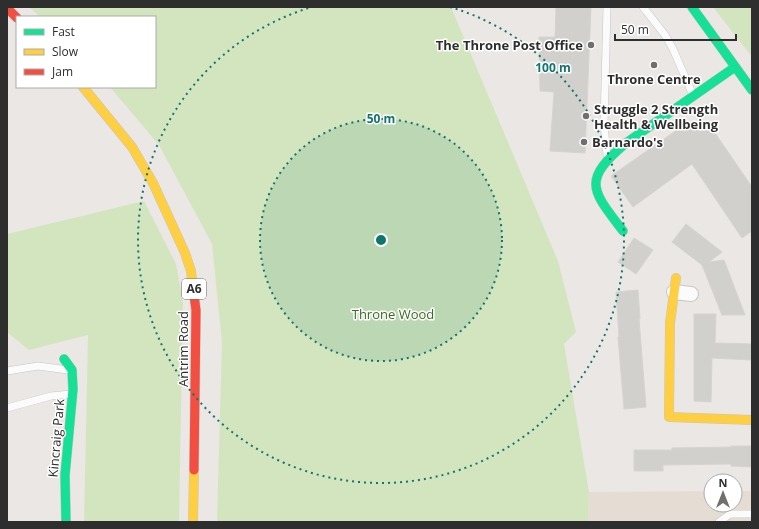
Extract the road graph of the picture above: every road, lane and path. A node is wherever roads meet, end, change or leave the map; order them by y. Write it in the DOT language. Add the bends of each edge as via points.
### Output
graph roads {
  1 [pos="607,7"];
  2 [pos="643,7"];
  3 [pos="692,7"];
  4 [pos="7,8"];
  5 [pos="16,17"];
  6 [pos="735,67"];
  7 [pos="84,88"];
  8 [pos="752,90"];
  9 [pos="693,96"];
  10 [pos="608,159"];
  11 [pos="623,231"];
  12 [pos="676,278"];
  13 [pos="674,292"];
  14 [pos="691,294"];
  15 [pos="64,359"];
  16 [pos="72,370"];
  17 [pos="7,371"];
  18 [pos="72,394"];
  19 [pos="7,408"];
  20 [pos="752,420"];
  21 [pos="752,514"];
  22 [pos="66,522"];
  23 [pos="193,522"];
  24 [pos="719,522"];
  1 -- 10 [label="lane" via="604,125"];
  2 -- 9 [label="lane" via="665,35"];
  3 -- 6 [label="street"];
  4 -- 5 [label="street"];
  6 -- 8 [label="street"];
  6 -- 9 [label="street"];
  7 -- 23 [label="street, Antrim Road / A6" via="132,147 170,218 191,271 196,310"];
  9 -- 10 [label="street" via="626,143"];
  10 -- 11 [label="street" via="595,183 596,192"];
  12 -- 13 [label="street"];
  13 -- 14 [label="street"];
  13 -- 20 [label="street" via="670,323 669,418"];
  15 -- 16 [label="street"];
  16 -- 17 [label="lane" via="38,366"];
  16 -- 18 [label="street, Kincraig Park"];
  18 -- 19 [label="lane" via="51,396"];
  18 -- 22 [label="street, Kincraig Park" via="65,475"];
  21 -- 24 [label="lane" via="730,514"];
}
